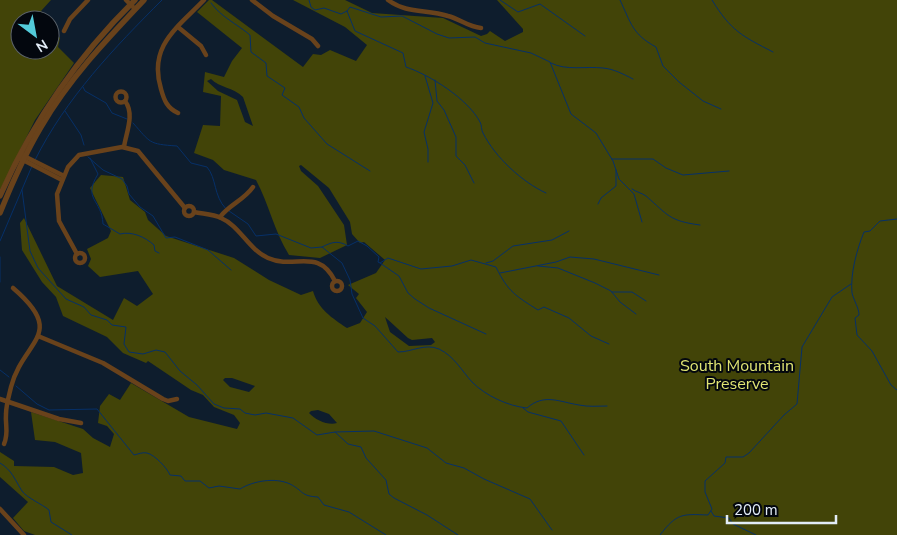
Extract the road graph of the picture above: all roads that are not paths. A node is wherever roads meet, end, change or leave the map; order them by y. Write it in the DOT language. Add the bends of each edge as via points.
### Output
graph roads {
  1 [pos="88,0"];
  2 [pos="144,0"];
  3 [pos="204,0"];
  4 [pos="252,0"];
  5 [pos="388,0"];
  6 [pos="130,1"];
  7 [pos="135,9"];
  8 [pos="178,27"];
  9 [pos="480,28"];
  10 [pos="64,31"];
  11 [pos="318,46"];
  12 [pos="206,55"];
  13 [pos="54,100"];
  14 [pos="125,101"];
  15 [pos="178,113"];
  16 [pos="124,147"];
  17 [pos="24,158"];
  18 [pos="63,178"];
  19 [pos="253,187"];
  20 [pos="0,196"];
  21 [pos="185,208"];
  22 [pos="0,212"];
  23 [pos="194,212"];
  24 [pos="220,217"];
  25 [pos="77,254"];
  26 [pos="335,281"];
  27 [pos="13,288"];
  28 [pos="38,336"];
  29 [pos="177,398"];
  30 [pos="0,399"];
  31 [pos="8,401"];
  32 [pos="81,423"];
  33 [pos="4,444"];
  34 [pos="0,509"];
  35 [pos="24,535"];
  1 -- 10 [label="street" via="70,19"];
  2 -- 7 [label="street"];
  3 -- 8 [label="street"];
  4 -- 11 [label="street" via="312,38"];
  5 -- 9 [label="street" via="402,9 448,16"];
  6 -- 7 [label="street"];
  6 -- 13 [label="street" via="79,60"];
  7 -- 13 [label="street"];
  8 -- 12 [label="street" via="201,46"];
  8 -- 15 [label="street" via="163,44 157,70 164,99 171,110"];
  13 -- 17 [label="street"];
  14 -- 16 [label="street" via="130,120"];
  16 -- 18 [label="street" via="79,155"];
  16 -- 21 [label="street" via="143,155"];
  17 -- 18 [label="street"];
  17 -- 20 [label="street"];
  17 -- 22 [label="street"];
  18 -- 25 [label="street" via="57,194 58,221"];
  19 -- 24 [label="street"];
  21 -- 23 [label="street" via="192,206"];
  21 -- 23 [label="street" via="188,216"];
  23 -- 24 [label="street"];
  24 -- 26 [label="street" via="264,256 281,262 321,263"];
  27 -- 28 [label="street" via="35,310 40,327"];
  28 -- 29 [label="street" via="103,363 163,399"];
  28 -- 31 [label="street" via="14,378"];
  30 -- 31 [label="street"];
  31 -- 32 [label="street" via="59,420"];
  31 -- 33 [label="street" via="8,436"];
  34 -- 35 [label="street"];
}
